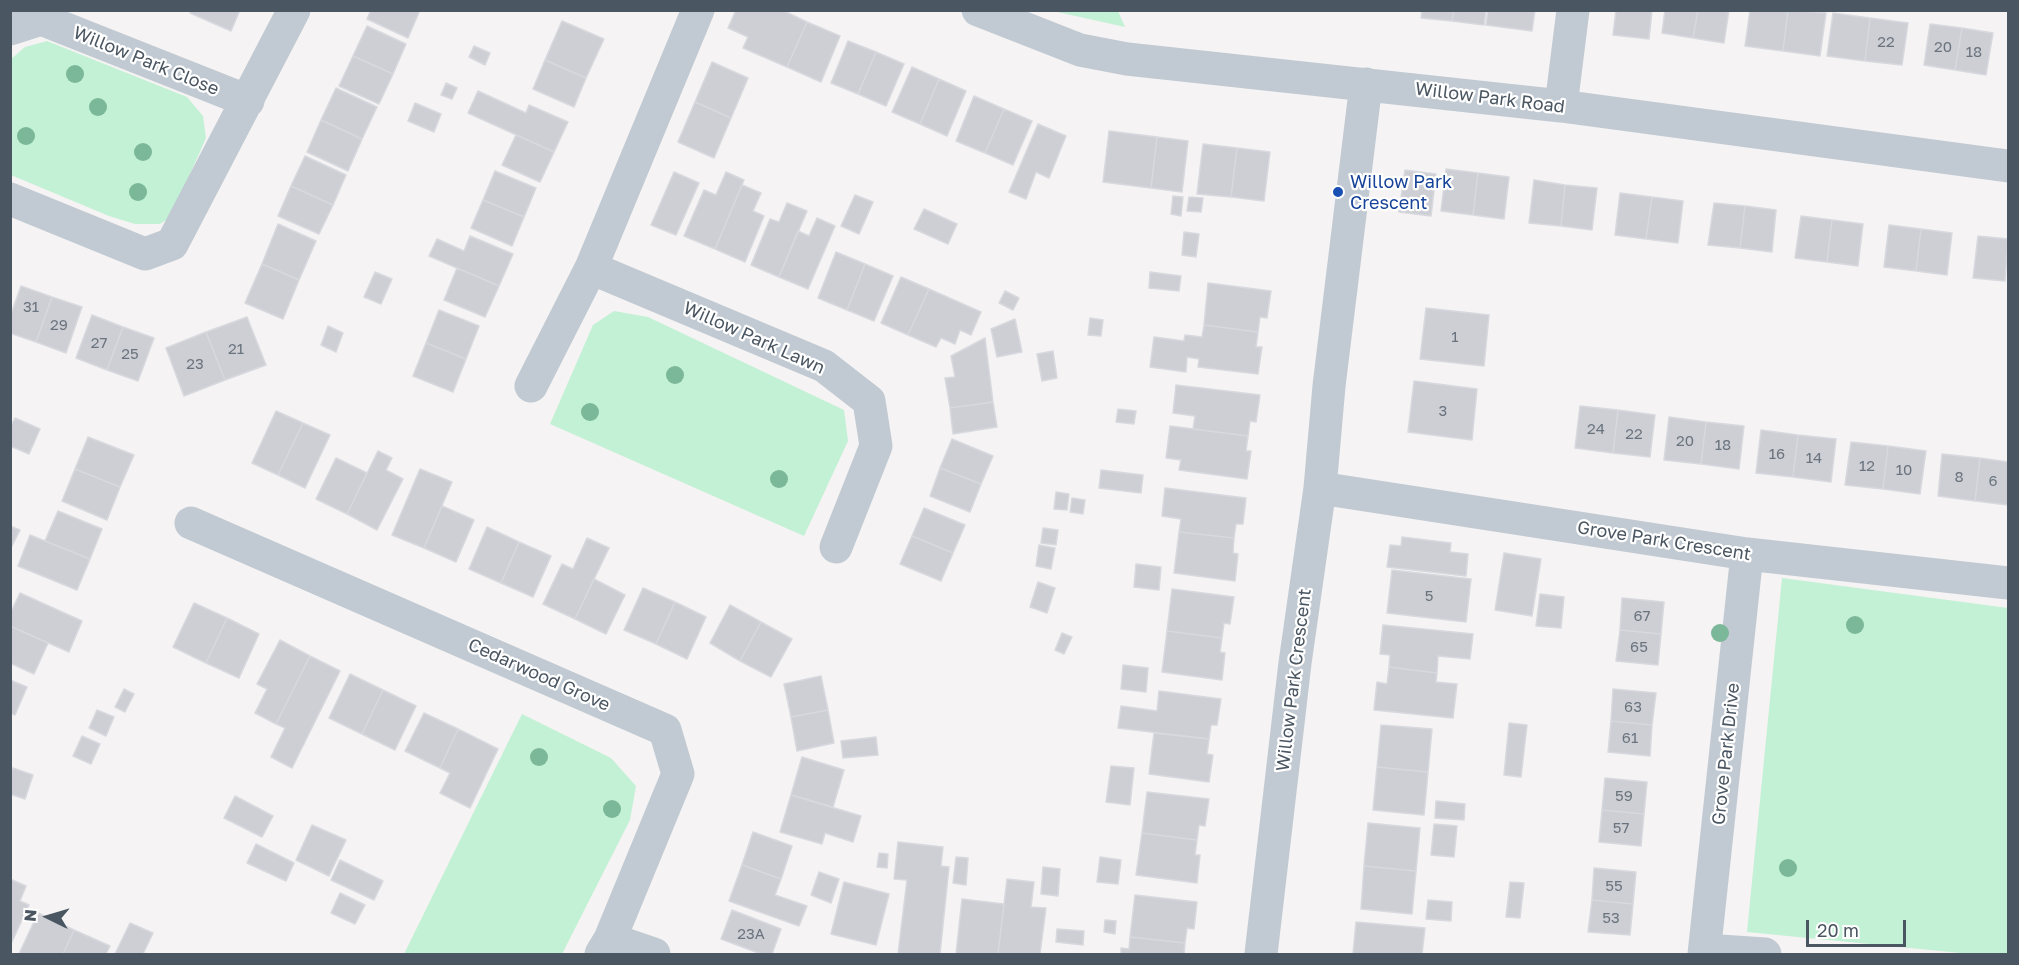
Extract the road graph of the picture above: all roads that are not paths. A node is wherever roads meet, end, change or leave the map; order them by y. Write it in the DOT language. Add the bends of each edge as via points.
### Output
graph roads {
  1 [pos="294,10"];
  2 [pos="698,10"];
  3 [pos="978,10"];
  4 [pos="1573,10"];
  5 [pos="10,29"];
  6 [pos="1366,84"];
  7 [pos="248,101"];
  8 [pos="1561,106"];
  9 [pos="2008,166"];
  10 [pos="10,199"];
  11 [pos="591,268"];
  12 [pos="531,386"];
  13 [pos="1320,488"];
  14 [pos="191,523"];
  15 [pos="836,547"];
  16 [pos="1748,554"];
  17 [pos="2008,583"];
  18 [pos="606,946"];
  19 [pos="1705,952"];
  20 [pos="654,954"];
  21 [pos="1262,954"];
  22 [pos="1765,954"];
  1 -- 7 [label="street"];
  2 -- 11 [label="street"];
  3 -- 6 [label="street, Willow Park Road" via="1080,50 1126,59"];
  4 -- 8 [label="street"];
  5 -- 7 [label="street, Willow Park Close" via="41,19"];
  6 -- 8 [label="street, Willow Park Road"];
  6 -- 13 [label="street, Willow Park Crescent"];
  7 -- 10 [label="street" via="172,244 145,254"];
  8 -- 9 [label="street, Willow Park Road"];
  11 -- 12 [label="street"];
  11 -- 15 [label="street, Willow Park Lawn" via="824,366 869,401 876,446"];
  13 -- 16 [label="street, Grove Park Crescent"];
  13 -- 21 [label="street, Willow Park Crescent" via="1295,663"];
  14 -- 18 [label="street, Cedarwood Grove" via="665,730 678,774"];
  16 -- 17 [label="street, Grove Park Crescent"];
  16 -- 19 [label="street, Grove Park Drive"];
  18 -- 20 [label="street"];
  19 -- 22 [label="street"];
}
